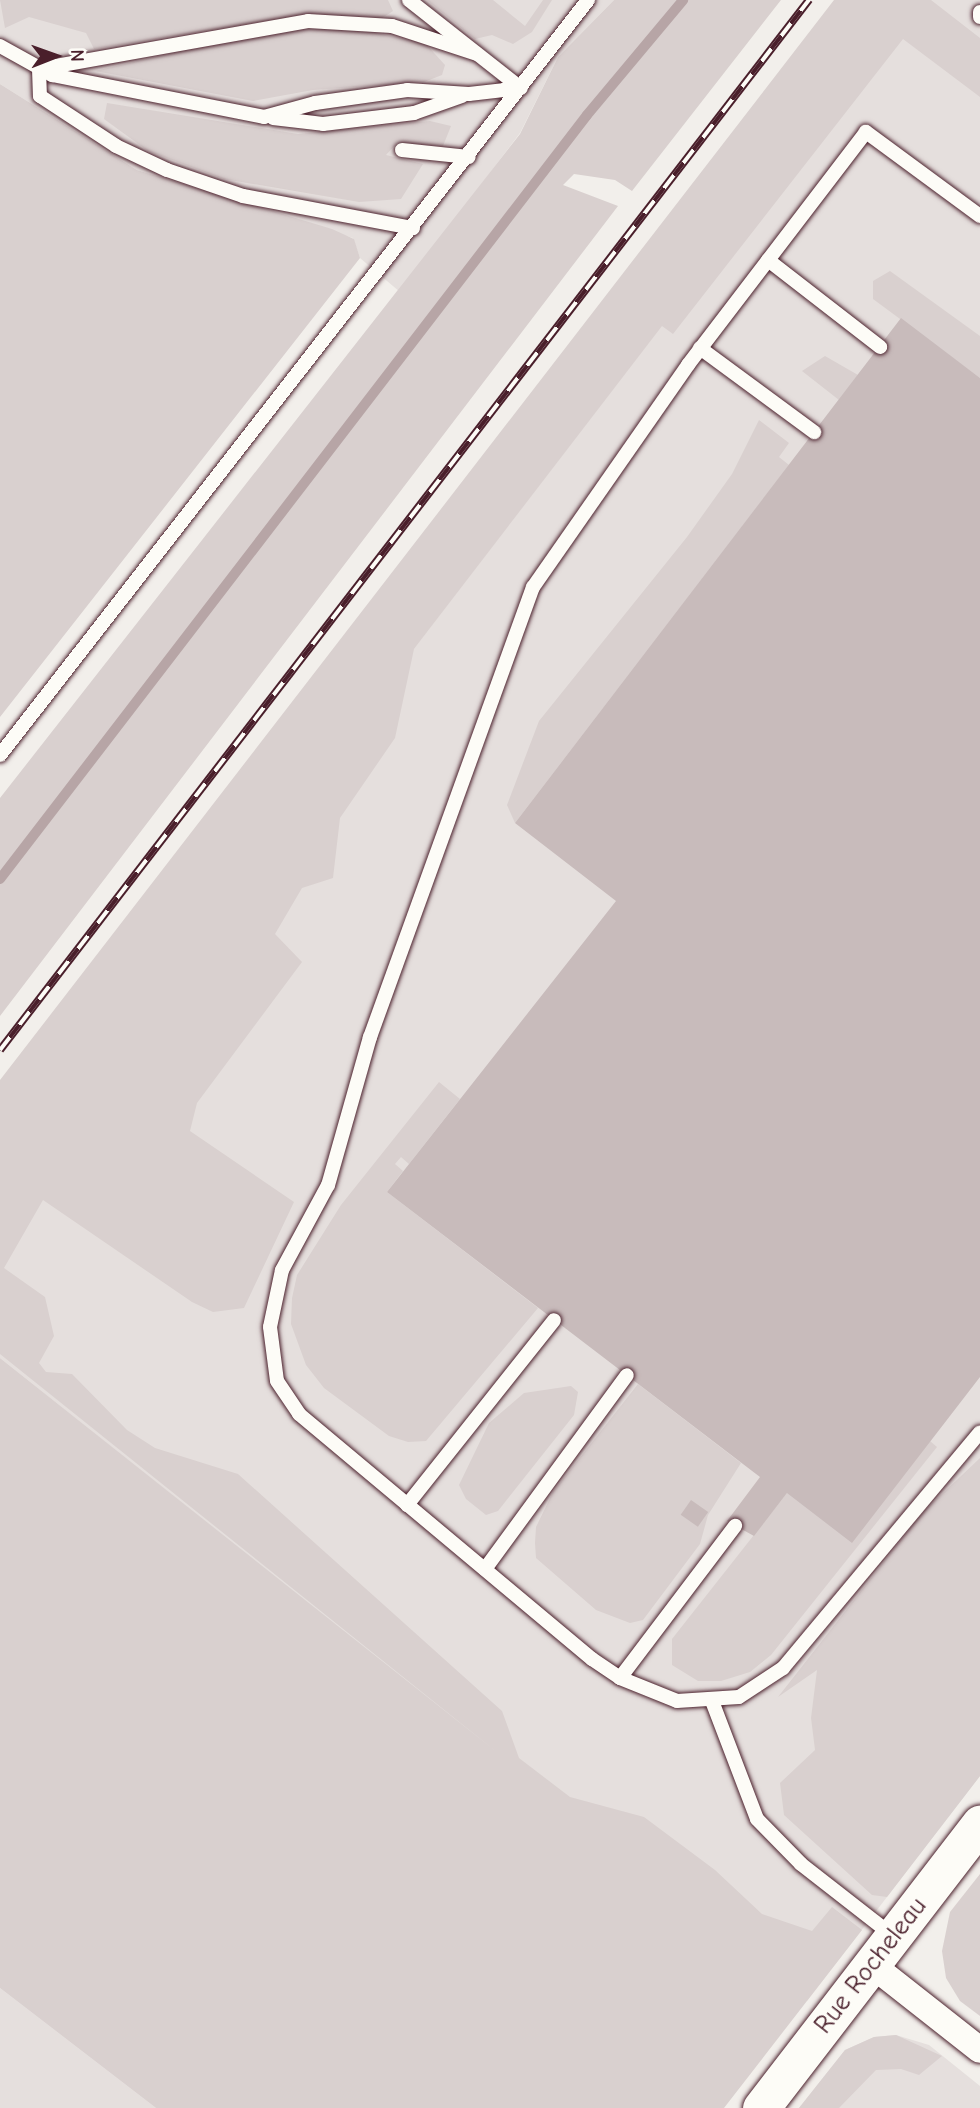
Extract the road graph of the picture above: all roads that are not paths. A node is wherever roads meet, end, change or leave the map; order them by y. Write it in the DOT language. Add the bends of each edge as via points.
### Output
graph roads {
  1 [pos="409,0"];
  2 [pos="588,0"];
  3 [pos="0,46"];
  4 [pos="477,54"];
  5 [pos="39,68"];
  6 [pos="520,88"];
  7 [pos="469,94"];
  8 [pos="264,117"];
  9 [pos="402,149"];
  10 [pos="469,157"];
  11 [pos="980,215"];
  12 [pos="413,228"];
  13 [pos="768,260"];
  14 [pos="880,346"];
  15 [pos="700,348"];
  16 [pos="814,432"];
  17 [pos="0,755"];
  18 [pos="554,1320"];
  19 [pos="627,1375"];
  20 [pos="980,1432"];
  21 [pos="407,1505"];
  22 [pos="735,1525"];
  23 [pos="485,1569"];
  24 [pos="620,1678"];
  25 [pos="712,1701"];
  26 [pos="980,1824"];
  27 [pos="894,1936"];
  28 [pos="872,1965"];
  29 [pos="980,2050"];
  30 [pos="761,2108"];
  1 -- 4 [label="lane"];
  2 -- 6 [label="lane"];
  3 -- 5 [label="lane"];
  4 -- 5 [label="lane" via="392,26 308,21"];
  4 -- 6 [label="lane"];
  5 -- 8 [label="lane" via="229,114"];
  5 -- 12 [label="lane" via="40,96 116,146 167,170 243,196"];
  6 -- 7 [label="lane"];
  6 -- 10 [label="lane"];
  7 -- 8 [label="lane" via="407,90 314,103"];
  7 -- 8 [label="lane" via="414,113 323,124"];
  9 -- 10 [label="lane"];
  10 -- 12 [label="lane"];
  11 -- 13 [label="lane" via="866,132"];
  12 -- 17 [label="lane"];
  13 -- 14 [label="lane"];
  13 -- 15 [label="lane"];
  15 -- 16 [label="lane"];
  15 -- 21 [label="lane" via="533,587 520,613 370,1037 328,1185 282,1270 273,1301 271,1352 287,1401"];
  18 -- 21 [label="lane"];
  19 -- 23 [label="lane"];
  20 -- 25 [label="lane" via="783,1668 739,1697"];
  21 -- 23 [label="lane"];
  22 -- 24 [label="lane"];
  23 -- 24 [label="lane"];
  24 -- 25 [label="lane" via="677,1701"];
  25 -- 27 [label="lane" via="758,1819 801,1864"];
  26 -- 27 [label="street, Rue Rocheleau"];
  27 -- 28 [label="street, Rue Rocheleau"];
  28 -- 29 [label="street"];
  28 -- 30 [label="street, Rue Rocheleau"];
}
